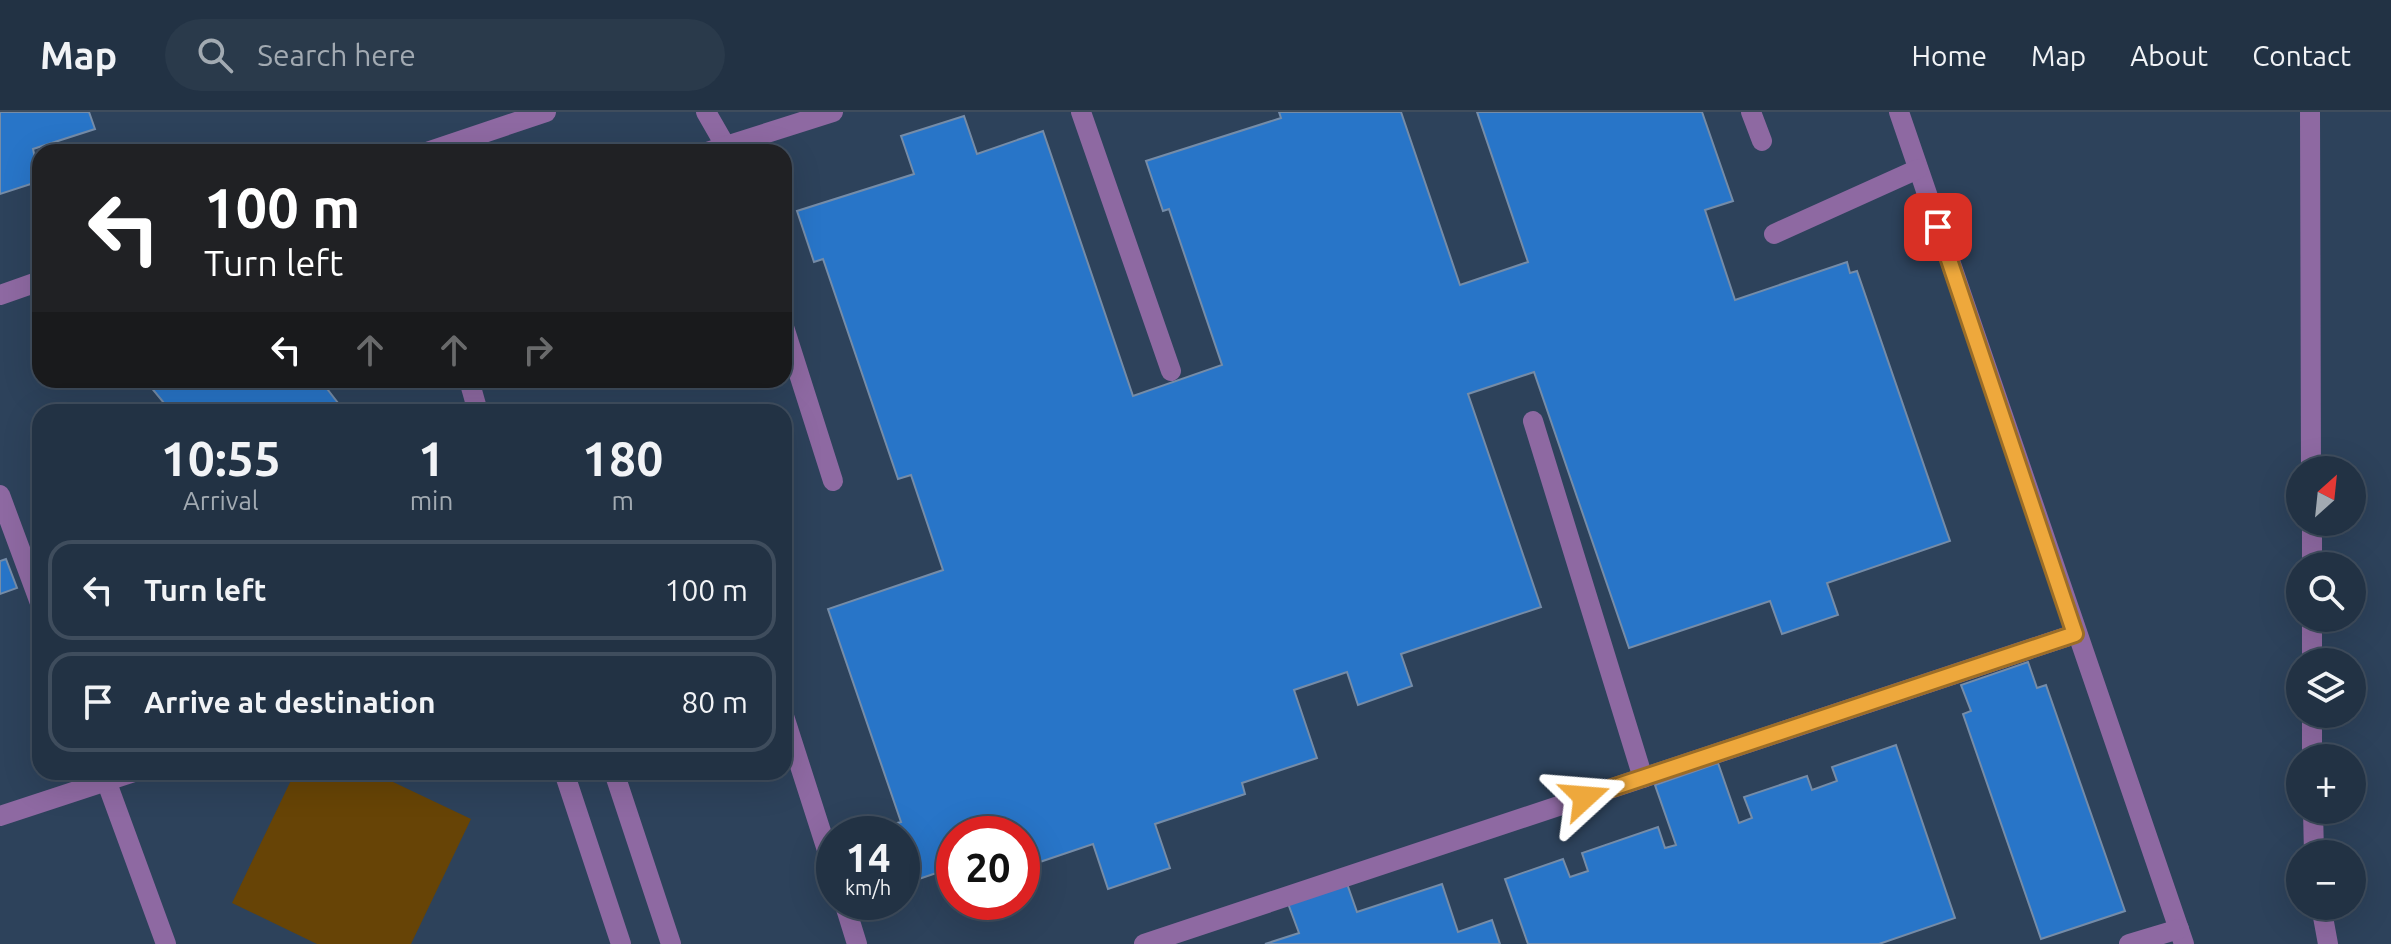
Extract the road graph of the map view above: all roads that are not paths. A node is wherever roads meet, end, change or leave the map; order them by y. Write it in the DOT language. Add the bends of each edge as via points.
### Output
graph roads {
  1 [pos="546,112"];
  2 [pos="706,112"];
  3 [pos="833,112"];
  4 [pos="1081,112"];
  5 [pos="1751,112"];
  6 [pos="1899,112"];
  7 [pos="2310,112"];
  8 [pos="1762,141"];
  9 [pos="451,144"];
  10 [pos="725,144"];
  11 [pos="742,144"];
  12 [pos="1918,169"];
  13 [pos="1774,234"];
  14 [pos="32,284"];
  15 [pos="0,295"];
  16 [pos="792,352"];
  17 [pos="1171,371"];
  18 [pos="1533,421"];
  19 [pos="2311,456"];
  20 [pos="833,481"];
  21 [pos="0,495"];
  22 [pos="32,581"];
  23 [pos="2075,634"];
  24 [pos="792,741"];
  25 [pos="1643,778"];
  26 [pos="97,780"];
  27 [pos="106,780"];
  28 [pos="567,780"];
  29 [pos="617,780"];
  30 [pos="0,816"];
  31 [pos="816,816"];
  32 [pos="850,920"];
  33 [pos="2324,920"];
  34 [pos="2182,936"];
  35 [pos="166,944"];
  36 [pos="621,944"];
  37 [pos="671,944"];
  38 [pos="857,944"];
  39 [pos="1144,944"];
  40 [pos="2129,944"];
  41 [pos="2328,944"];
  1 -- 9 [label="street"];
  2 -- 10 [label="street"];
  3 -- 11 [label="street"];
  4 -- 17 [label="street"];
  5 -- 8 [label="street"];
  6 -- 12 [label="street"];
  7 -- 19 [label="street"];
  12 -- 13 [label="street"];
  12 -- 23 [label="street"];
  14 -- 15 [label="street"];
  16 -- 20 [label="street"];
  18 -- 25 [label="street"];
  21 -- 22 [label="street"];
  23 -- 25 [label="street"];
  23 -- 34 [label="street"];
  24 -- 31 [label="street"];
  25 -- 39 [label="street"];
  26 -- 30 [label="street"];
  27 -- 35 [label="street"];
  28 -- 36 [label="street"];
  29 -- 37 [label="street"];
  32 -- 38 [label="street"];
  33 -- 41 [label="street"];
  34 -- 40 [label="street"];
}
